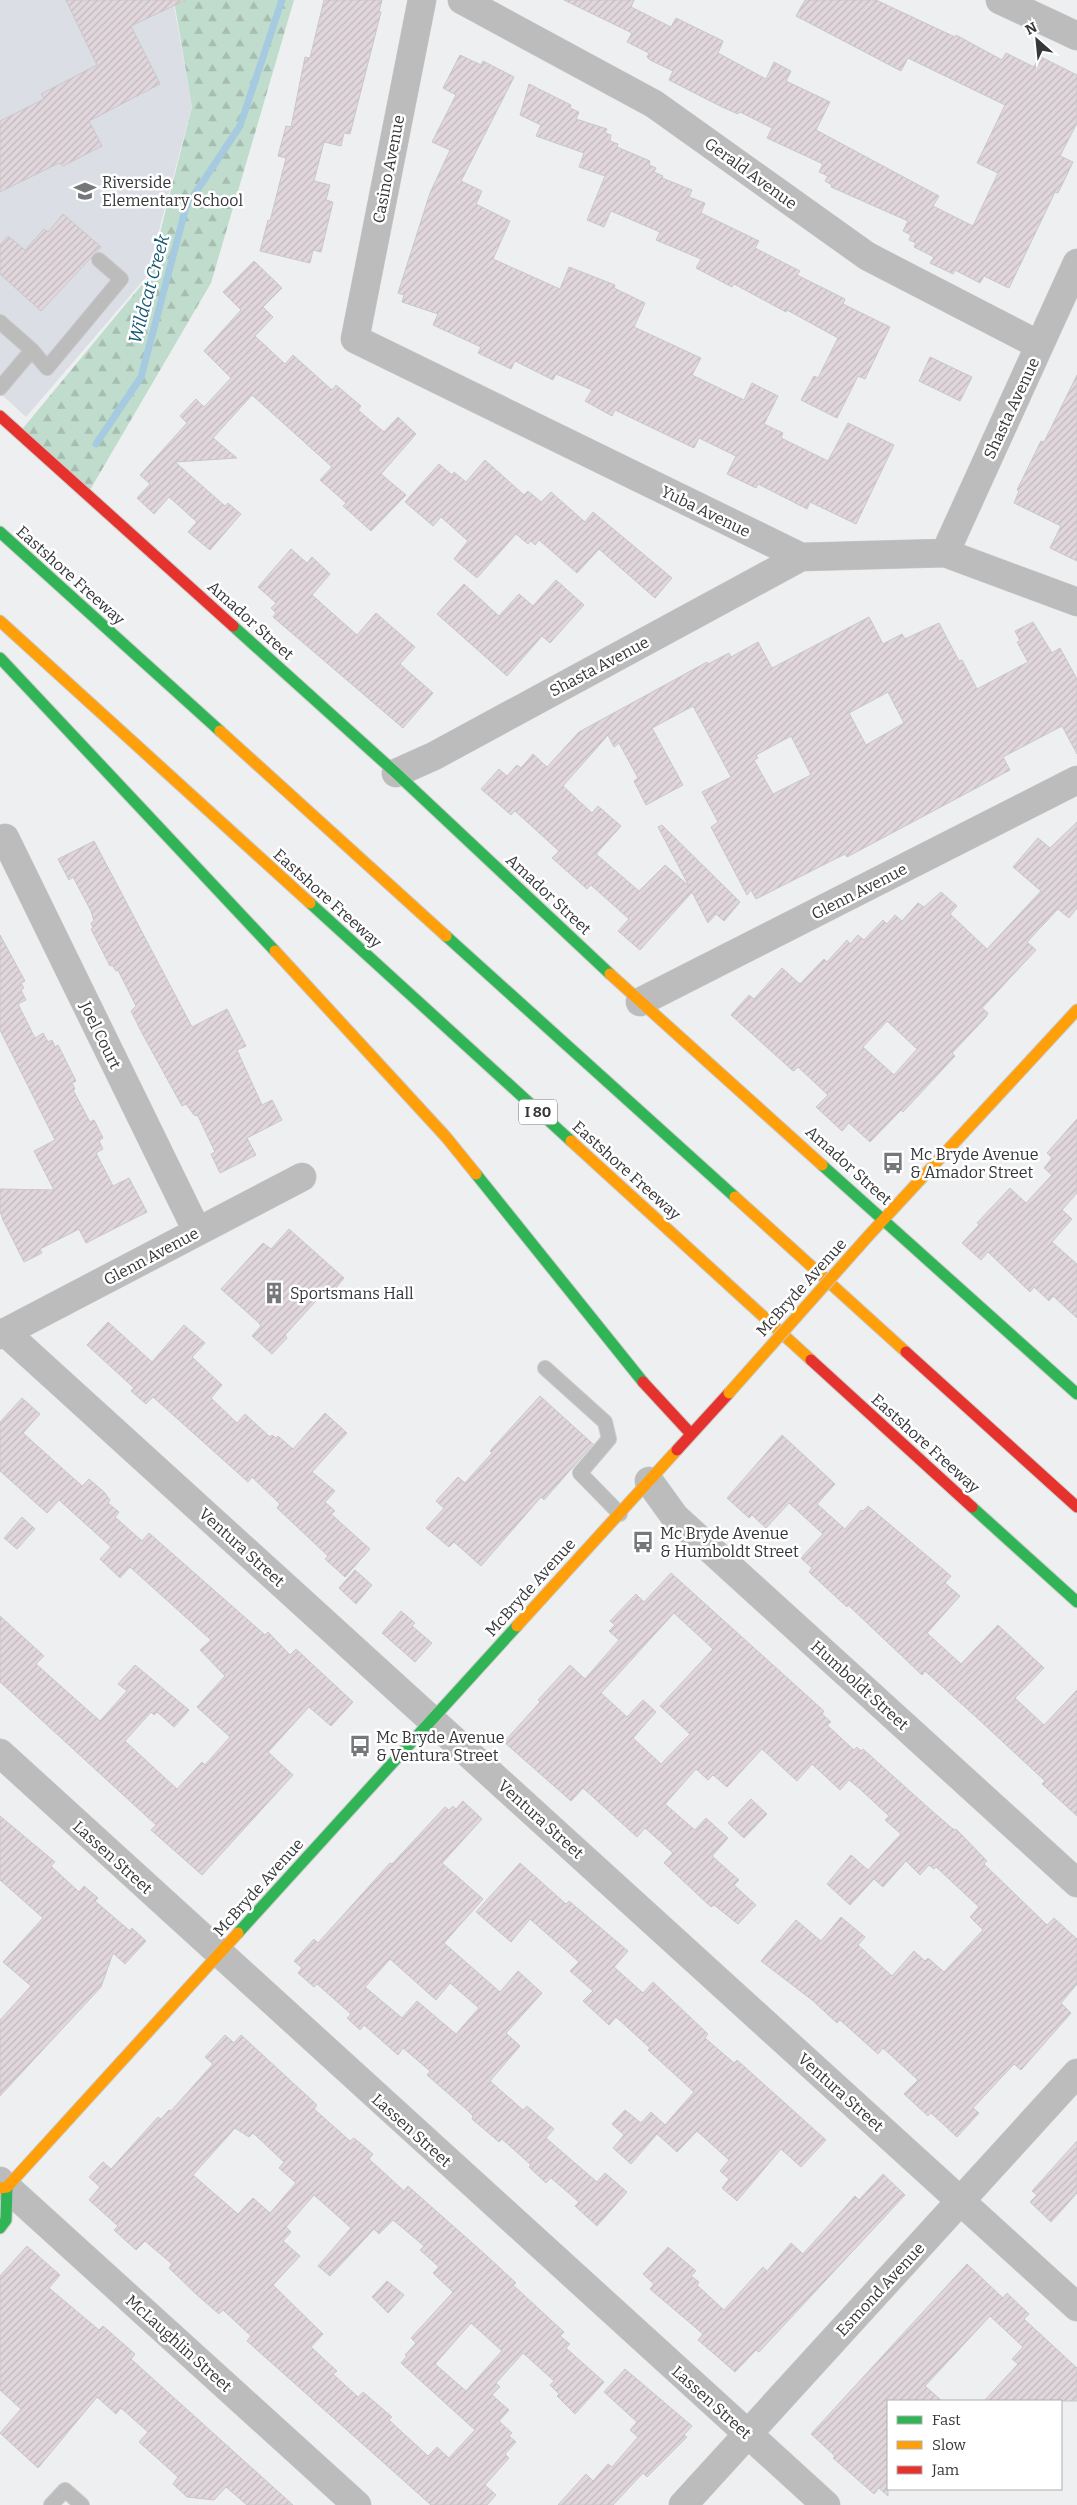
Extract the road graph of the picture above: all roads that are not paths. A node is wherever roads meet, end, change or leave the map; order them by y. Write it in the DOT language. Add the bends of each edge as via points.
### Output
graph roads {
  1 [pos="422,0"];
  2 [pos="462,0"];
  3 [pos="1000,0"];
  4 [pos="1077,36"];
  5 [pos="99,260"];
  6 [pos="1077,263"];
  7 [pos="0,322"];
  8 [pos="355,339"];
  9 [pos="1039,345"];
  10 [pos="32,350"];
  11 [pos="0,388"];
  12 [pos="0,416"];
  13 [pos="0,532"];
  14 [pos="945,553"];
  15 [pos="801,557"];
  16 [pos="1077,602"];
  17 [pos="0,621"];
  18 [pos="0,658"];
  19 [pos="396,773"];
  20 [pos="1077,780"];
  21 [pos="4,838"];
  22 [pos="640,1002"];
  23 [pos="1077,1010"];
  24 [pos="302,1177"];
  25 [pos="884,1218"];
  26 [pos="197,1231"];
  27 [pos="3,1334"];
  28 [pos="545,1368"];
  29 [pos="1077,1394"];
  30 [pos="691,1434"];
  31 [pos="649,1481"];
  32 [pos="1077,1507"];
  33 [pos="620,1514"];
  34 [pos="1077,1602"];
  35 [pos="432,1720"];
  36 [pos="0,1753"];
  37 [pos="1077,1883"];
  38 [pos="219,1954"];
  39 [pos="1077,2073"];
  40 [pos="2,2185"];
  41 [pos="960,2201"];
  42 [pos="0,2228"];
  43 [pos="1077,2307"];
  44 [pos="747,2434"];
  45 [pos="51,2505"];
  46 [pos="82,2505"];
  47 [pos="357,2505"];
  48 [pos="683,2505"];
  49 [pos="826,2505"];
  1 -- 8 [label="street, Casino Avenue"];
  2 -- 9 [label="street, Gerald Avenue" via="654,104 867,256"];
  3 -- 4 [label="street"];
  5 -- 10 [label="lane" via="120,279 47,368"];
  6 -- 9 [label="street, Shasta Avenue"];
  7 -- 10 [label="lane"];
  8 -- 15 [label="street, Yuba Avenue"];
  9 -- 14 [label="street, Shasta Avenue"];
  10 -- 11 [label="lane"];
  12 -- 19 [label="main road, Amador Street"];
  13 -- 32 [label="main road, Eastshore Freeway"];
  14 -- 15 [label="street, Yuba Avenue"];
  14 -- 16 [label="street, Yuba Avenue"];
  15 -- 19 [label="street, Shasta Avenue" via="434,756"];
  17 -- 34 [label="main road, Eastshore Freeway / I 80"];
  18 -- 30 [label="main road" via="433,1123 650,1391"];
  19 -- 22 [label="main road, Amador Street"];
  20 -- 22 [label="street, Glenn Avenue"];
  21 -- 26 [label="street, Joel Court"];
  22 -- 25 [label="main road, Amador Street"];
  23 -- 25 [label="main road, McBryde Avenue"];
  24 -- 26 [label="street, Glenn Avenue"];
  25 -- 29 [label="main road, Amador Street"];
  25 -- 30 [label="main road, McBryde Avenue, bridge"];
  26 -- 27 [label="street, Glenn Avenue"];
  27 -- 35 [label="street, Ventura Street"];
  28 -- 33 [label="lane" via="605,1422 609,1439 580,1473"];
  30 -- 31 [label="main road, McBryde Avenue"];
  31 -- 33 [label="main road, McBryde Avenue"];
  31 -- 37 [label="street, Humboldt Street" via="675,1517"];
  33 -- 35 [label="main road, McBryde Avenue"];
  35 -- 38 [label="main road, McBryde Avenue"];
  35 -- 41 [label="street, Ventura Street"];
  36 -- 38 [label="street, Lassen Street"];
  38 -- 40 [label="main road, McBryde Avenue"];
  38 -- 44 [label="street, Lassen Street"];
  39 -- 41 [label="street, Esmond Avenue"];
  40 -- 42 [label="main road" via="6,2220"];
  40 -- 47 [label="street, McLaughlin Street"];
  41 -- 43 [label="street, Ventura Street"];
  41 -- 44 [label="street, Esmond Avenue"];
  44 -- 48 [label="street, Esmond Avenue"];
  44 -- 49 [label="street, Lassen Street"];
  45 -- 46 [label="lane" via="65,2490"];
}
